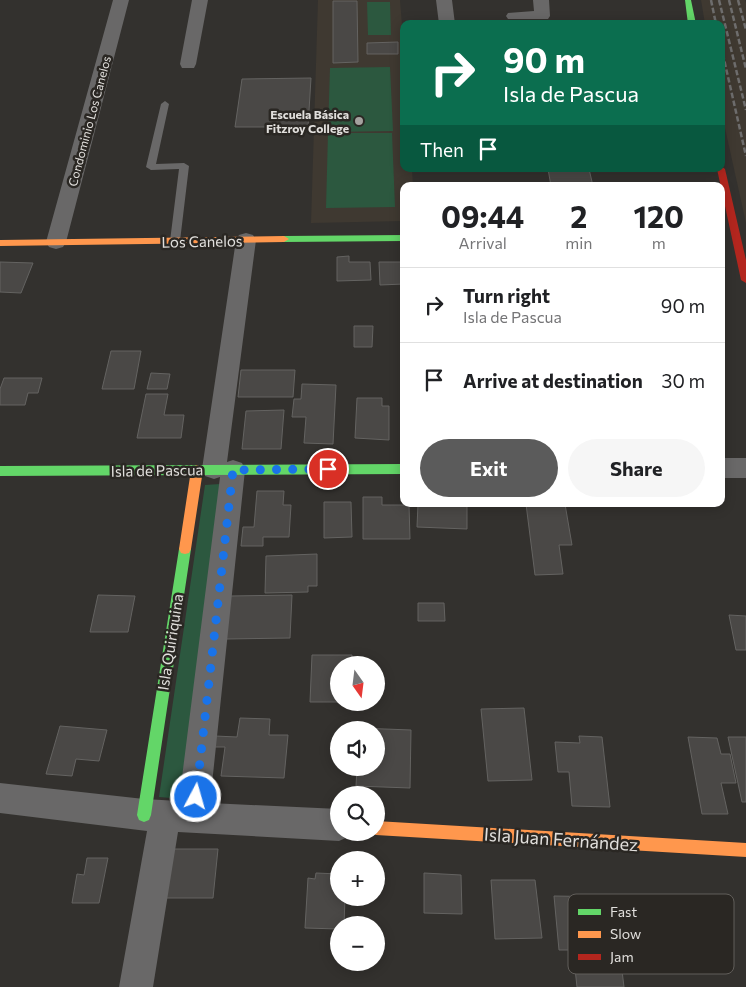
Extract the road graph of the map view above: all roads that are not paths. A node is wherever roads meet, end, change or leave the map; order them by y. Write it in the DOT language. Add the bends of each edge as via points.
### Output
graph roads {
  1 [pos="121,0"];
  2 [pos="200,0"];
  3 [pos="444,0"];
  4 [pos="541,0"];
  5 [pos="688,0"];
  6 [pos="514,16"];
  7 [pos="446,20"];
  8 [pos="691,20"];
  9 [pos="188,64"];
  10 [pos="165,104"];
  11 [pos="725,207"];
  12 [pos="728,235"];
  13 [pos="400,238"];
  14 [pos="246,240"];
  15 [pos="175,241"];
  16 [pos="56,242"];
  17 [pos="0,243"];
  18 [pos="746,280"];
  19 [pos="725,468"];
  20 [pos="746,468"];
  21 [pos="400,469"];
  22 [pos="215,470"];
  23 [pos="0,471"];
  24 [pos="0,798"];
  25 [pos="168,816"];
  26 [pos="330,825"];
  27 [pos="385,829"];
  28 [pos="746,850"];
  29 [pos="136,987"];
  1 -- 16 [label="street, Condominio Los Canelos"];
  2 -- 9 [label="street"];
  3 -- 7 [label="street"];
  4 -- 6 [label="street" via="542,16"];
  5 -- 8 [label="street"];
  10 -- 15 [label="lane" via="151,167 184,166"];
  11 -- 12 [label="street"];
  12 -- 18 [label="street"];
  13 -- 14 [label="street, Los Canelos"];
  14 -- 15 [label="street, Los Canelos"];
  14 -- 22 [label="street, Isla Quiriquina"];
  15 -- 16 [label="street, Los Canelos"];
  16 -- 17 [label="street, Los Canelos"];
  19 -- 20 [label="street"];
  21 -- 22 [label="street, Isla de Pascua"];
  22 -- 23 [label="street, Isla de Pascua"];
  22 -- 25 [label="street, Isla Quiriquina"];
  22 -- 25 [label="street, Isla Quiriquina"];
  24 -- 25 [label="street"];
  25 -- 26 [label="street"];
  25 -- 29 [label="street, Isla Quiriquina"];
  27 -- 28 [label="street, Isla Juan Fernández"];
}
